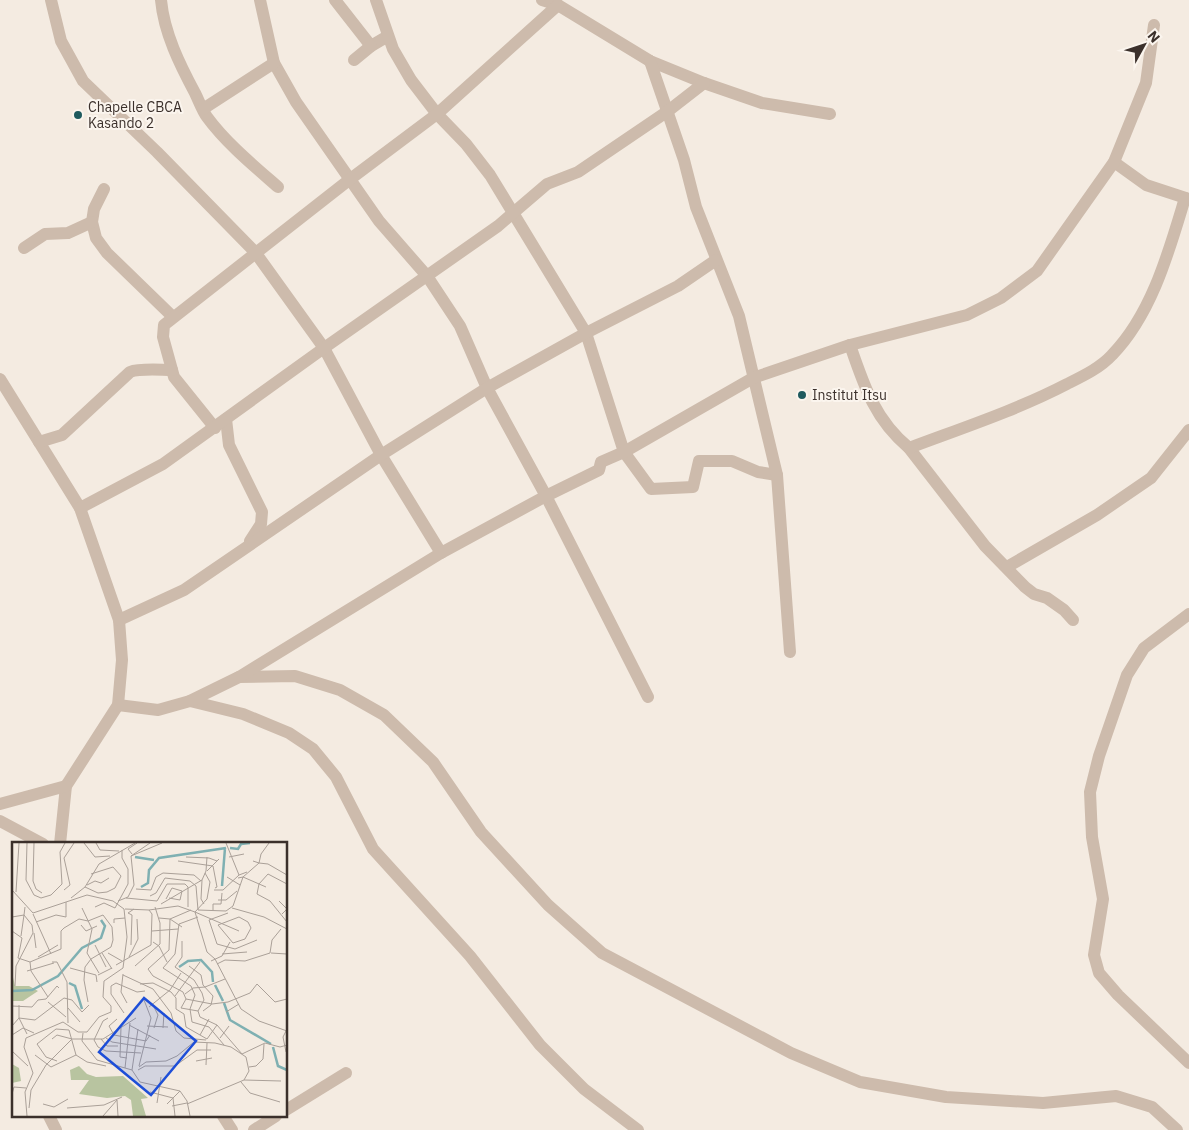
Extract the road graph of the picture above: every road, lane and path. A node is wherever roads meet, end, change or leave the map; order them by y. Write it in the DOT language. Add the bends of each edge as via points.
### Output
graph roads {
  1 [pos="51,0"];
  2 [pos="161,0"];
  3 [pos="260,0"];
  4 [pos="334,0"];
  5 [pos="376,0"];
  6 [pos="542,0"];
  7 [pos="558,5"];
  8 [pos="1154,25"];
  9 [pos="388,36"];
  10 [pos="371,46"];
  11 [pos="354,60"];
  12 [pos="650,61"];
  13 [pos="274,63"];
  14 [pos="704,83"];
  15 [pos="203,109"];
  16 [pos="668,112"];
  17 [pos="437,114"];
  18 [pos="830,114"];
  19 [pos="1114,162"];
  20 [pos="349,180"];
  21 [pos="278,187"];
  22 [pos="104,189"];
  23 [pos="1187,198"];
  24 [pos="514,213"];
  25 [pos="92,222"];
  26 [pos="24,248"];
  27 [pos="255,252"];
  28 [pos="716,260"];
  29 [pos="426,276"];
  30 [pos="173,317"];
  31 [pos="586,333"];
  32 [pos="850,345"];
  33 [pos="324,348"];
  34 [pos="172,370"];
  35 [pos="753,378"];
  36 [pos="0,379"];
  37 [pos="487,388"];
  38 [pos="226,419"];
  39 [pos="215,428"];
  40 [pos="1189,430"];
  41 [pos="39,442"];
  42 [pos="909,448"];
  43 [pos="624,452"];
  44 [pos="381,455"];
  45 [pos="777,476"];
  46 [pos="546,496"];
  47 [pos="80,508"];
  48 [pos="244,549"];
  49 [pos="441,553"];
  50 [pos="1007,567"];
  51 [pos="1189,614"];
  52 [pos="119,620"];
  53 [pos="1073,620"];
  54 [pos="790,652"];
  55 [pos="239,677"];
  56 [pos="648,697"];
  57 [pos="190,701"];
  58 [pos="118,705"];
  59 [pos="66,786"];
  60 [pos="0,804"];
  61 [pos="0,821"];
  62 [pos="39,842"];
  63 [pos="60,842"];
  64 [pos="1189,1063"];
  65 [pos="346,1073"];
  66 [pos="288,1109"];
  67 [pos="50,1118"];
  68 [pos="225,1118"];
  69 [pos="273,1118"];
  70 [pos="56,1130"];
  71 [pos="232,1130"];
  72 [pos="254,1130"];
  73 [pos="638,1130"];
  74 [pos="1177,1130"];
  1 -- 27 [label="street" via="62,41 84,81"];
  2 -- 15 [label="street" via="172,43"];
  3 -- 13 [label="street"];
  4 -- 10 [label="street"];
  5 -- 9 [label="street"];
  6 -- 7 [label="street"];
  7 -- 12 [label="street"];
  7 -- 17 [label="street"];
  8 -- 19 [label="street" via="1146,83"];
  9 -- 10 [label="street"];
  9 -- 17 [label="street" via="411,80"];
  10 -- 11 [label="street"];
  12 -- 14 [label="street"];
  12 -- 16 [label="street"];
  13 -- 15 [label="street"];
  13 -- 20 [label="street" via="296,102"];
  14 -- 16 [label="street"];
  14 -- 18 [label="street" via="762,103"];
  15 -- 21 [label="street" via="242,155"];
  16 -- 24 [label="street" via="578,172 547,184"];
  16 -- 28 [label="street" via="696,208"];
  17 -- 20 [label="street"];
  17 -- 24 [label="street" via="466,144"];
  19 -- 23 [label="street" via="1146,185"];
  19 -- 32 [label="street" via="1037,271 1001,298 967,315"];
  20 -- 27 [label="street"];
  20 -- 29 [label="street"];
  22 -- 25 [label="street" via="94,209"];
  23 -- 42 [label="street" via="1167,259 1141,316 1111,357 1042,397"];
  24 -- 29 [label="street"];
  24 -- 31 [label="street"];
  25 -- 26 [label="street" via="68,233 45,234"];
  25 -- 30 [label="street" via="96,238 107,253"];
  27 -- 30 [label="street"];
  27 -- 33 [label="street"];
  28 -- 31 [label="street" via="678,286"];
  28 -- 35 [label="street" via="739,316"];
  29 -- 33 [label="street"];
  29 -- 37 [label="street" via="460,326"];
  30 -- 34 [label="street" via="164,325 163,337"];
  31 -- 37 [label="street"];
  31 -- 43 [label="street"];
  32 -- 35 [label="street"];
  32 -- 42 [label="street" via="873,404 895,437"];
  33 -- 38 [label="street"];
  33 -- 44 [label="street"];
  34 -- 39 [label="street" via="174,377"];
  34 -- 41 [label="street" via="138,369 130,372 62,435"];
  35 -- 43 [label="street"];
  35 -- 45 [label="street"];
  36 -- 41 [label="street"];
  37 -- 44 [label="street"];
  37 -- 46 [label="street"];
  38 -- 39 [label="street"];
  38 -- 48 [label="street" via="229,445 262,512 260,524"];
  39 -- 47 [label="street" via="162,464"];
  40 -- 50 [label="street" via="1151,478 1097,515"];
  41 -- 47 [label="street"];
  42 -- 50 [label="street" via="986,546"];
  43 -- 45 [label="street" via="651,489 693,487 699,461 732,461"];
  43 -- 46 [label="street" via="602,462 599,470"];
  44 -- 48 [label="street"];
  44 -- 49 [label="street"];
  45 -- 54 [label="street"];
  46 -- 49 [label="street"];
  46 -- 56 [label="street"];
  47 -- 52 [label="street"];
  48 -- 52 [label="street" via="184,590"];
  49 -- 55 [label="street"];
  50 -- 53 [label="street" via="1034,594 1047,598"];
  51 -- 64 [label="street" via="1144,648 1127,675 1090,792 1092,837 1103,899 1094,955 1099,973"];
  52 -- 58 [label="street" via="122,660"];
  55 -- 57 [label="street"];
  55 -- 74 [label="street" via="295,676 340,690 384,715 433,762 494,847 548,905 602,953 791,1053 860,1082 946,1097 1043,1103 1116,1096 1152,1107"];
  57 -- 58 [label="street" via="158,710"];
  57 -- 73 [label="street" via="243,714 289,733 313,749 336,777 374,848 470,956 540,1045 584,1089"];
  58 -- 59 [label="street"];
  59 -- 60 [label="street"];
  59 -- 63 [label="street"];
  61 -- 62 [label="street"];
  65 -- 66 [label="street"];
  67 -- 70 [label="street"];
  68 -- 71 [label="street"];
  69 -- 72 [label="street"];
}
